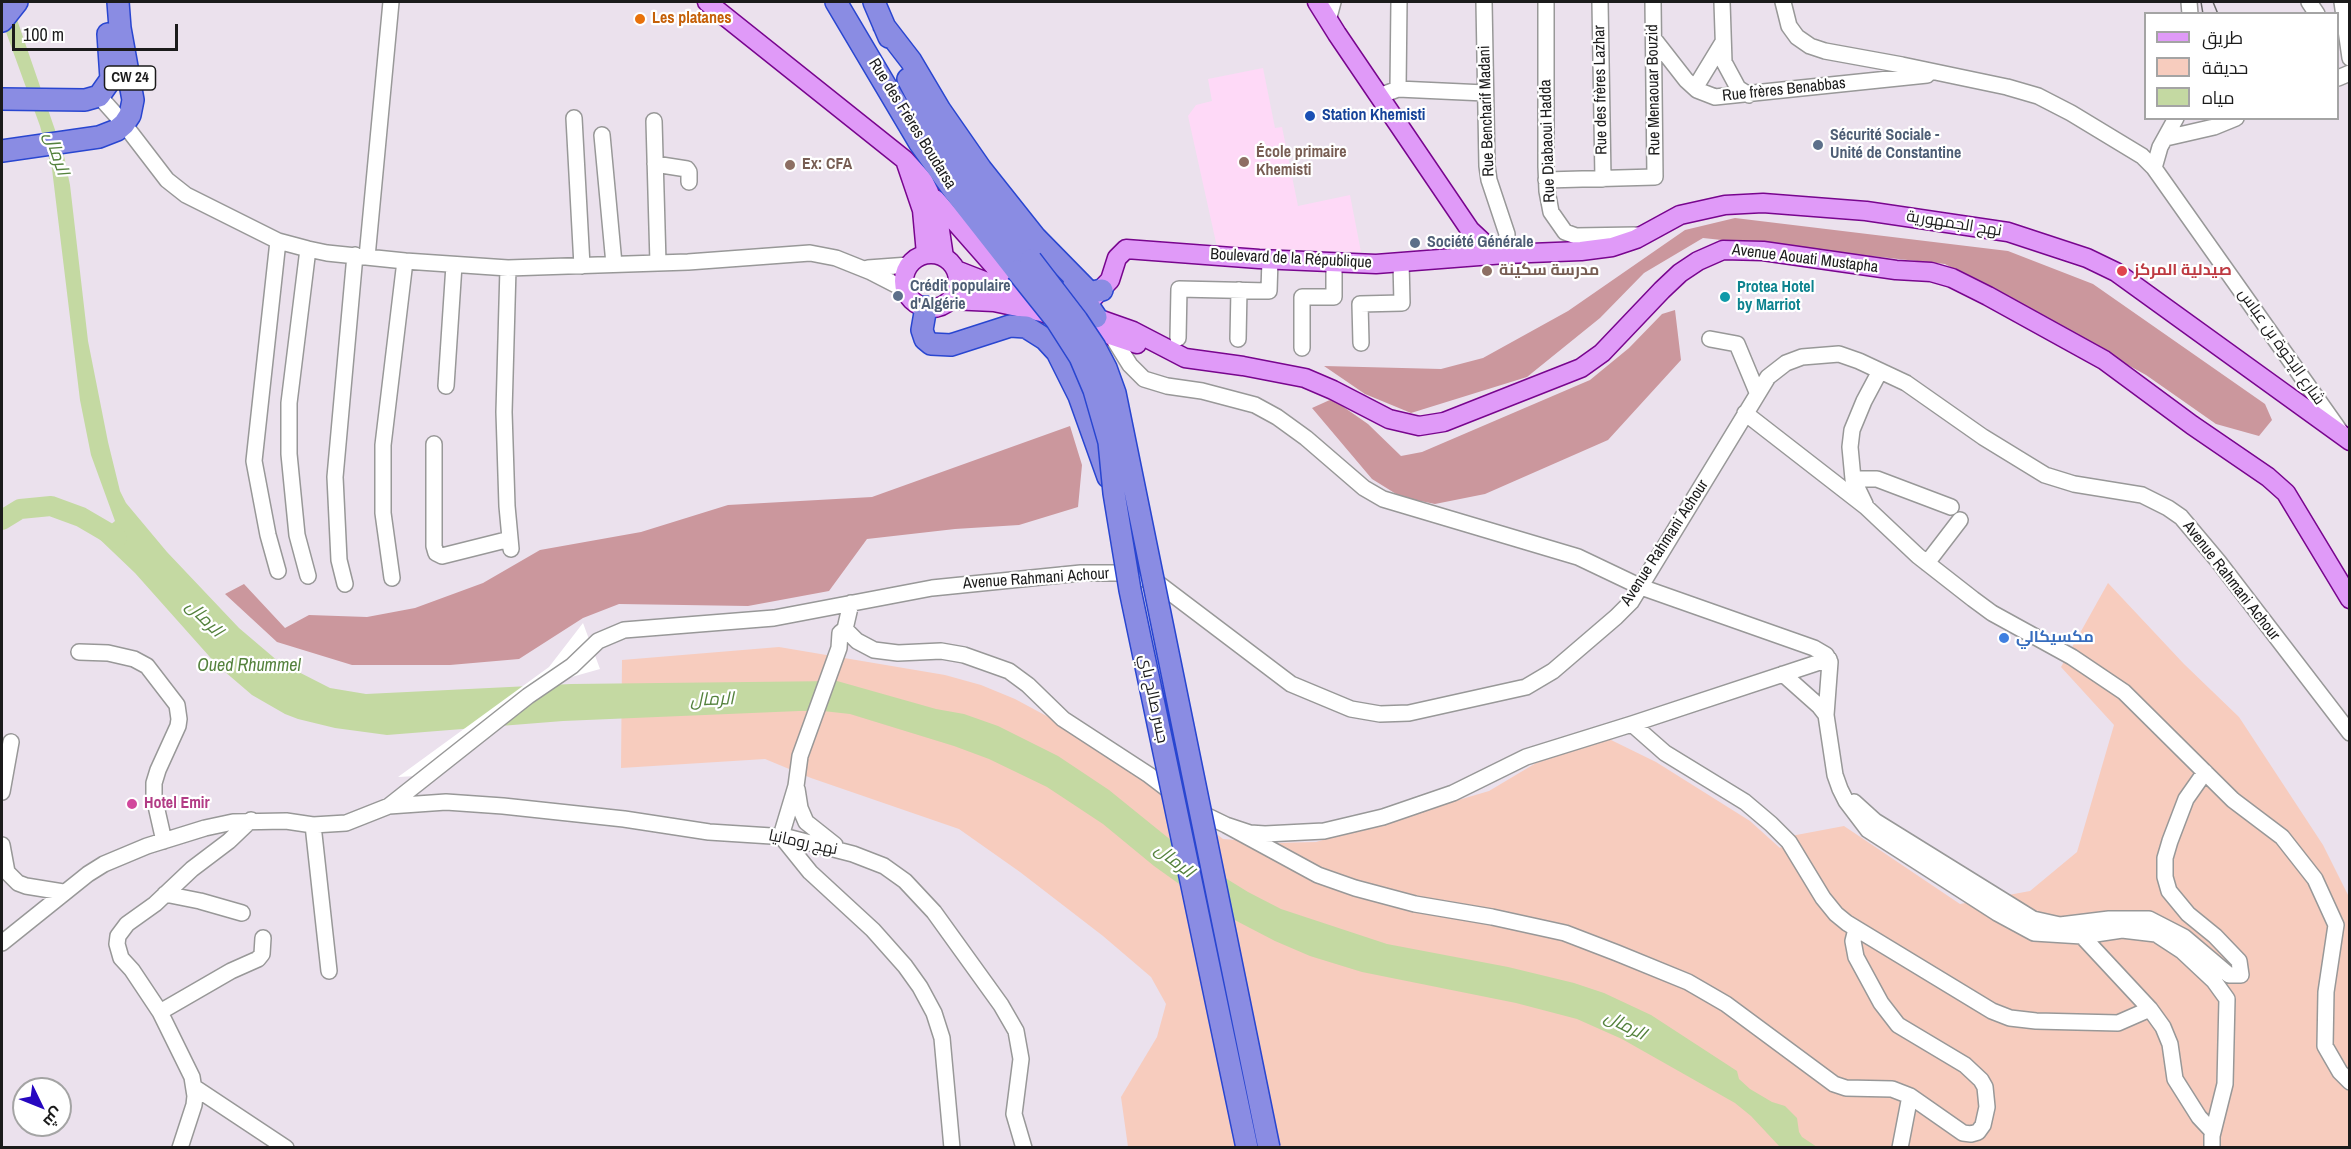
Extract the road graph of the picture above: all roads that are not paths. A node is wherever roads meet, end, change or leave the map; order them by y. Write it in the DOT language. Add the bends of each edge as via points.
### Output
graph roads {
  1 [pos="17,2"];
  2 [pos="106,2"];
  3 [pos="118,2"];
  4 [pos="391,2"];
  5 [pos="707,2"];
  6 [pos="836,2"];
  7 [pos="874,2"];
  8 [pos="1317,2"];
  9 [pos="1333,2"];
  10 [pos="1399,2"];
  11 [pos="1484,2"];
  12 [pos="1546,2"];
  13 [pos="1600,2"];
  14 [pos="1653,2"];
  15 [pos="1722,2"];
  16 [pos="1783,2"];
  17 [pos="2342,2"];
  18 [pos="2,21"];
  19 [pos="1329,21"];
  20 [pos="884,26"];
  21 [pos="1654,39"];
  22 [pos="1723,42"];
  23 [pos="2339,46"];
  24 [pos="2349,59"];
  25 [pos="1939,74"];
  26 [pos="1695,88"];
  27 [pos="1398,89"];
  28 [pos="1485,93"];
  29 [pos="1749,95"];
  30 [pos="1379,96"];
  31 [pos="92,98"];
  32 [pos="2,99"];
  33 [pos="574,118"];
  34 [pos="2175,120"];
  35 [pos="2231,120"];
  36 [pos="654,121"];
  37 [pos="124,124"];
  38 [pos="602,135"];
  39 [pos="2166,138"];
  40 [pos="3,151"];
  41 [pos="905,160"];
  42 [pos="655,164"];
  43 [pos="2154,168"];
  44 [pos="1603,179"];
  45 [pos="1546,180"];
  46 [pos="689,182"];
  47 [pos="929,192"];
  48 [pos="1643,235"];
  49 [pos="278,241"];
  50 [pos="308,249"];
  51 [pos="1505,254"];
  52 [pos="361,256"];
  53 [pos="1270,259"];
  54 [pos="942,260"];
  55 [pos="405,261"];
  56 [pos="1334,262"];
  57 [pos="1401,262"];
  58 [pos="658,263"];
  59 [pos="614,264"];
  60 [pos="454,265"];
  61 [pos="909,265"];
  62 [pos="1024,265"];
  63 [pos="582,266"];
  64 [pos="859,267"];
  65 [pos="508,268"];
  66 [pos="906,290"];
  67 [pos="1239,290"];
  68 [pos="1027,296"];
  69 [pos="950,300"];
  70 [pos="1095,303"];
  71 [pos="926,308"];
  72 [pos="1113,337"];
  73 [pos="1178,338"];
  74 [pos="1238,339"];
  75 [pos="1710,339"];
  76 [pos="1361,343"];
  77 [pos="1302,348"];
  78 [pos="1185,358"];
  79 [pos="1880,371"];
  80 [pos="446,386"];
  81 [pos="1757,392"];
  82 [pos="1745,413"];
  83 [pos="2347,439"];
  84 [pos="434,444"];
  85 [pos="1852,479"];
  86 [pos="1114,492"];
  87 [pos="1866,507"];
  88 [pos="1951,507"];
  89 [pos="1960,520"];
  90 [pos="1927,563"];
  91 [pos="278,571"];
  92 [pos="308,576"];
  93 [pos="392,578"];
  94 [pos="345,584"];
  95 [pos="1641,587"];
  96 [pos="2349,599"];
  97 [pos="851,603"];
  98 [pos="845,629"];
  99 [pos="79,652"];
  100 [pos="1829,658"];
  101 [pos="1783,674"];
  102 [pos="1827,716"];
  103 [pos="1632,724"];
  104 [pos="2349,733"];
  105 [pos="12,742"];
  106 [pos="2205,772"];
  107 [pos="796,786"];
  108 [pos="1840,789"];
  109 [pos="2,792"];
  110 [pos="389,806"];
  111 [pos="251,820"];
  112 [pos="313,825"];
  113 [pos="1226,825"];
  114 [pos="781,836"];
  115 [pos="164,841"];
  116 [pos="2,844"];
  117 [pos="845,852"];
  118 [pos="63,892"];
  119 [pos="165,894"];
  120 [pos="242,913"];
  121 [pos="1856,929"];
  122 [pos="2082,936"];
  123 [pos="263,938"];
  124 [pos="2,943"];
  125 [pos="329,971"];
  126 [pos="2150,1009"];
  127 [pos="160,1012"];
  128 [pos="2349,1082"];
  129 [pos="194,1087"];
  130 [pos="1910,1096"];
  131 [pos="2213,1140"];
  132 [pos="180,1148"];
  133 [pos="286,1148"];
  134 [pos="952,1148"];
  135 [pos="1024,1148"];
  136 [pos="1247,1148"];
  137 [pos="1269,1148"];
  138 [pos="1900,1148"];
  1 -- 18 [label="highway"];
  2 -- 31 [label="highway, CW 24" via="111,79"];
  3 -- 37 [label="highway, CW 24" via="133,100"];
  4 -- 52 [label="street"];
  5 -- 41 [label="main road"];
  6 -- 62 [label="highway, Rue des Frères Boudarsa" via="919,142 955,192"];
  7 -- 20 [label="highway"];
  8 -- 19 [label="main road"];
  9 -- 19 [label="street"];
  10 -- 27 [label="street"];
  11 -- 28 [label="street, Rue Bencharif Madani"];
  12 -- 45 [label="street, Rue Diabaoui Hadda"];
  13 -- 44 [label="street, Rue des frères Lazhar"];
  14 -- 21 [label="street, Rue Menaouar Bouzid"];
  15 -- 22 [label="street"];
  16 -- 25 [label="street" via="1789,26 1810,46"];
  17 -- 24 [label="street"];
  19 -- 30 [label="main road"];
  20 -- 62 [label="highway" via="942,143"];
  20 -- 70 [label="highway" via="981,169"];
  21 -- 26 [label="street"];
  21 -- 44 [label="street, Rue Menaouar Bouzid" via="1655,177"];
  22 -- 26 [label="street"];
  22 -- 29 [label="street" via="1724,62 1732,79"];
  23 -- 24 [label="street"];
  25 -- 29 [label="street, Rue frères Benabbas"];
  25 -- 43 [label="street, شارع الإخوة بن عباس" via="2038,96 2142,156"];
  26 -- 29 [label="street, Rue frères Benabbas" via="1715,97"];
  27 -- 28 [label="street"];
  27 -- 30 [label="street"];
  28 -- 51 [label="street, Rue Bencharif Madani" via="1489,180 1507,234"];
  30 -- 51 [label="main road" via="1470,230 1485,244"];
  31 -- 32 [label="highway, CW 24"];
  31 -- 37 [label="street"];
  33 -- 63 [label="street"];
  34 -- 39 [label="street"];
  35 -- 39 [label="street"];
  36 -- 42 [label="street"];
  37 -- 40 [label="highway" via="109,135"];
  37 -- 49 [label="street" via="167,180 186,195"];
  38 -- 59 [label="street"];
  39 -- 43 [label="street"];
  41 -- 47 [label="main road"];
  41 -- 54 [label="main road"];
  42 -- 46 [label="street" via="687,169"];
  42 -- 58 [label="street"];
  43 -- 83 [label="street, شارع الإخوة بن عباس"];
  44 -- 45 [label="street, Rue Menaouar Bouzid"];
  45 -- 48 [label="street, Rue Diabaoui Hadda" via="1551,212 1564,232 1594,237"];
  47 -- 54 [label="main road" via="938,217"];
  47 -- 68 [label="main road" via="986,259"];
  48 -- 51 [label="main road, نهج الجمهورية" via="1612,247"];
  48 -- 83 [label="main road, نهج الجمهورية" via="1680,215 1725,205 1763,203 1961,224 2043,242 2116,272"];
  49 -- 50 [label="street"];
  49 -- 91 [label="street" via="254,461"];
  50 -- 52 [label="street"];
  50 -- 92 [label="street" via="290,403 289,454 297,535"];
  51 -- 57 [label="main road, Boulevard de la République"];
  52 -- 55 [label="street"];
  52 -- 94 [label="street" via="335,477 339,560"];
  53 -- 56 [label="main road, Boulevard de la République"];
  53 -- 67 [label="street" via="1269,291"];
  53 -- 70 [label="main road, Boulevard de la République" via="1126,249 1117,258 1110,280"];
  54 -- 61 [label="main road" via="914,260"];
  54 -- 68 [label="main road, Avenue Aouati Mustapha"];
  54 -- 69 [label="main road" via="958,286"];
  55 -- 60 [label="street"];
  55 -- 93 [label="street" via="383,445 383,513"];
  56 -- 57 [label="main road, Boulevard de la République"];
  56 -- 77 [label="street" via="1334,297 1302,297"];
  57 -- 76 [label="street" via="1401,303 1360,304"];
  58 -- 59 [label="street"];
  58 -- 64 [label="street" via="810,253"];
  59 -- 63 [label="street"];
  60 -- 65 [label="street"];
  60 -- 80 [label="street"];
  61 -- 64 [label="street"];
  61 -- 66 [label="main road" via="904,277"];
  62 -- 86 [label="highway, جسر صالح باي, bridge" via="1088,374 1109,442"];
  62 -- 137 [label="highway, bridge" via="1083,329 1106,368 1115,393"];
  63 -- 65 [label="street"];
  64 -- 66 [label="street"];
  65 -- 84 [label="street" via="504,412 510,544 446,555 436,553"];
  66 -- 71 [label="main road" via="914,302"];
  67 -- 73 [label="street" via="1179,289"];
  67 -- 74 [label="street"];
  68 -- 70 [label="main road, Avenue Aouati Mustapha" via="1060,305"];
  69 -- 71 [label="main road"];
  69 -- 72 [label="main road" via="994,302 1041,312"];
  70 -- 72 [label="street"];
  70 -- 78 [label="main road, Avenue Aouati Mustapha" via="1133,331"];
  71 -- 86 [label="highway, bridge" via="923,334 938,346 1010,326 1033,330 1045,339 1057,352 1080,396"];
  72 -- 78 [label="main road"];
  72 -- 95 [label="street" via="1144,379 1255,405 1299,433 1364,488 1383,499 1578,558"];
  75 -- 81 [label="street" via="1737,344"];
  78 -- 96 [label="main road, Avenue Aouati Mustapha" via="1305,378 1389,419 1409,425 1430,425 1581,368 1602,353 1680,273 1723,250 1763,251 1931,272 1952,278 2104,360 2268,477 2286,493"];
  79 -- 81 [label="street, Avenue Rahmani Achour" via="1839,354 1802,357 1786,363"];
  79 -- 85 [label="street" via="1852,430"];
  79 -- 104 [label="street, Avenue Rahmani Achour" via="1906,383 2045,475 2142,495 2181,517"];
  81 -- 82 [label="street, Avenue Rahmani Achour"];
  82 -- 87 [label="street"];
  82 -- 95 [label="street, Avenue Rahmani Achour"];
  85 -- 87 [label="street"];
  85 -- 88 [label="street" via="1877,479"];
  86 -- 136 [label="highway, جسر صالح باي, bridge"];
  87 -- 90 [label="street"];
  89 -- 90 [label="street"];
  90 -- 106 [label="street" via="1992,613 2072,657 2124,692"];
  95 -- 97 [label="street, Avenue Rahmani Achour" via="1616,617 1540,680 1512,692 1394,714 1351,709 1297,688 1173,593 1135,576 1081,573 932,588"];
  95 -- 100 [label="street" via="1802,643"];
  97 -- 98 [label="street"];
  97 -- 110 [label="street, Avenue Rahmani Achour" via="774,618 624,630 598,641 572,666"];
  98 -- 107 [label="street" via="840,633 839,648 800,756"];
  98 -- 113 [label="street" via="874,650 941,651 1009,671 1063,719 1195,810"];
  99 -- 115 [label="street" via="108,653 147,666 177,705 178,726 154,783"];
  100 -- 101 [label="street"];
  100 -- 102 [label="street"];
  101 -- 102 [label="street"];
  101 -- 103 [label="street"];
  102 -- 108 [label="street"];
  103 -- 113 [label="street" via="1526,757 1453,793 1383,817 1324,831 1284,834 1250,833"];
  103 -- 121 [label="street" via="1665,753 1745,802 1771,824 1788,842 1823,898"];
  105 -- 109 [label="street"];
  106 -- 108 [label="street" via="2186,799 2165,858 2165,877 2169,891 2188,914 2239,961 2241,975 2229,975 2184,937 2149,919 2060,925 2033,919 1875,821"];
  106 -- 128 [label="street" via="2233,800 2282,837 2329,904 2336,925 2326,992 2325,1046"];
  107 -- 114 [label="street"];
  107 -- 117 [label="street" via="806,822"];
  108 -- 122 [label="street" via="1868,830 1996,913 2034,933"];
  110 -- 112 [label="street" via="346,823"];
  110 -- 114 [label="street, نهج رومانيا" via="446,802 502,806 709,832"];
  111 -- 112 [label="street"];
  111 -- 115 [label="street" via="205,828"];
  111 -- 119 [label="street"];
  112 -- 125 [label="street"];
  113 -- 130 [label="street" via="1318,875 1355,888 1415,904 1565,933 1617,952 1688,982 1726,1004 1834,1084 1892,1089"];
  114 -- 117 [label="street, نهج رومانيا"];
  114 -- 134 [label="street" via="810,872 873,930 921,987 942,1038"];
  115 -- 118 [label="street" via="104,864"];
  116 -- 118 [label="street" via="7,872 18,883"];
  117 -- 135 [label="street, نهج رومانيا" via="884,866 913,889 1007,1013 1022,1052 1014,1114"];
  118 -- 124 [label="street"];
  119 -- 120 [label="street"];
  119 -- 127 [label="street" via="121,930 117,944 121,958"];
  121 -- 126 [label="street" via="2010,1018 2118,1023"];
  121 -- 130 [label="street" via="1856,957 1893,1019 1965,1065 1981,1080 1987,1096 1983,1125 1978,1132 1963,1132"];
  122 -- 126 [label="street"];
  122 -- 131 [label="street" via="2122,930 2156,934 2182,951 2227,999 2225,1084"];
  123 -- 127 [label="street" via="258,958"];
  126 -- 131 [label="street" via="2170,1044 2175,1079"];
  127 -- 129 [label="street"];
  129 -- 132 [label="street" via="192,1113"];
  129 -- 133 [label="street"];
  130 -- 138 [label="street"];
}
